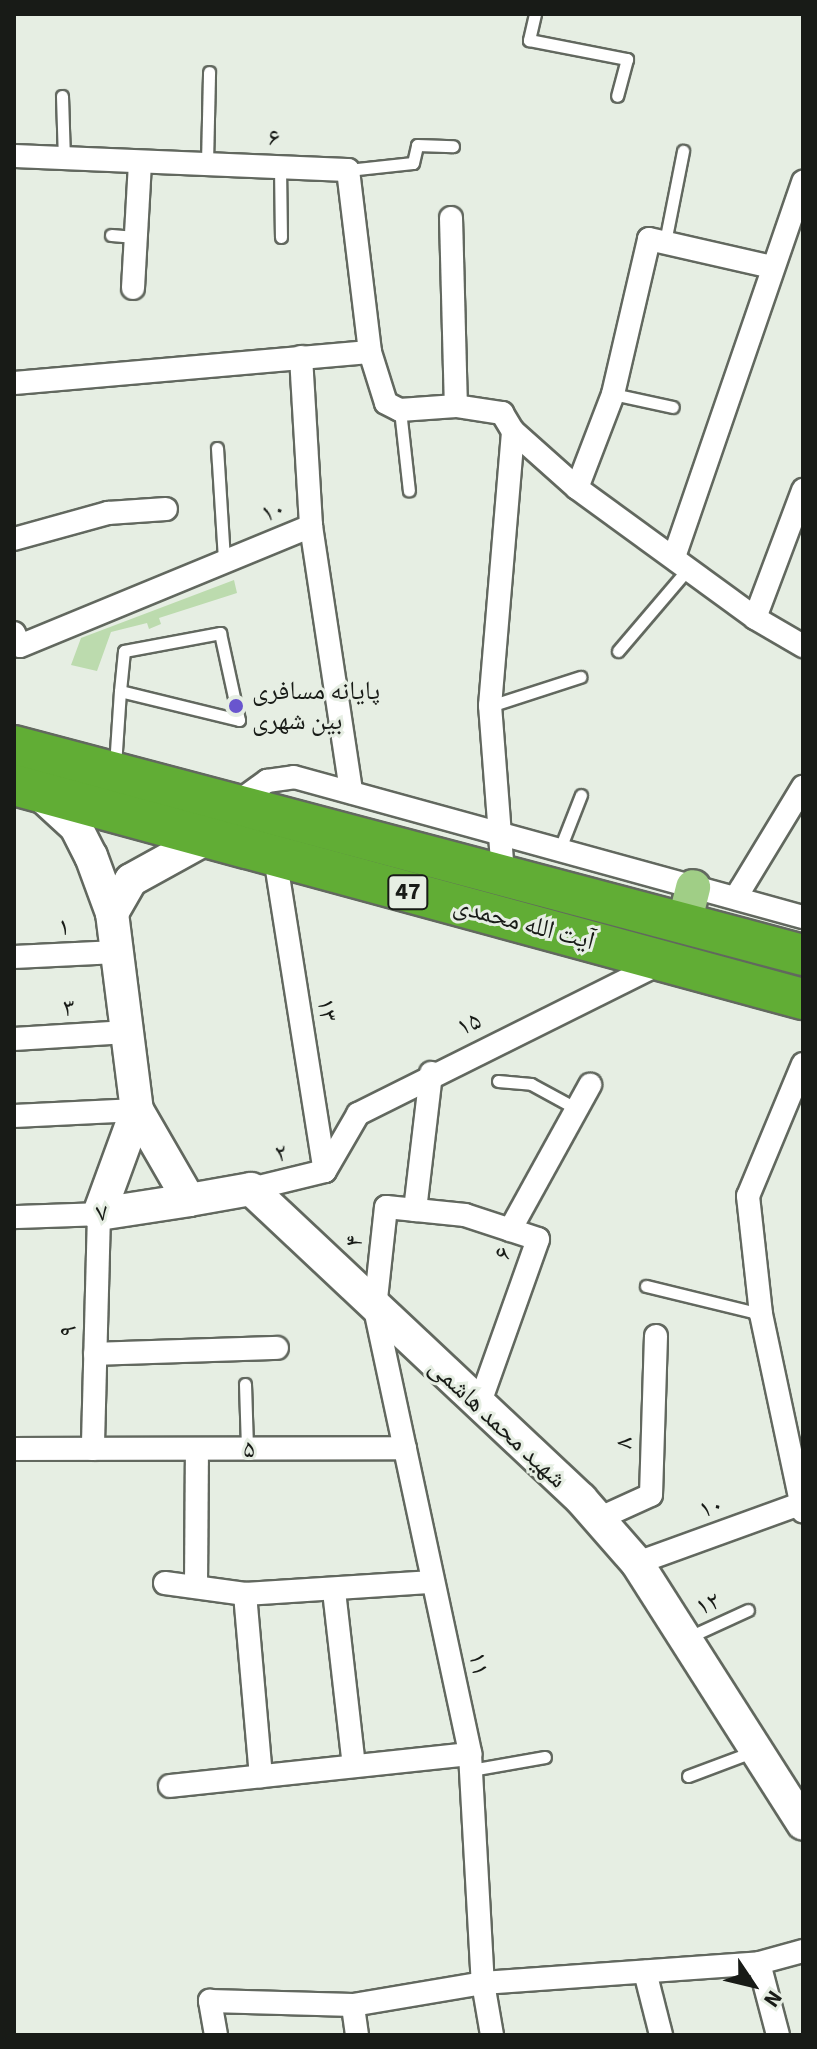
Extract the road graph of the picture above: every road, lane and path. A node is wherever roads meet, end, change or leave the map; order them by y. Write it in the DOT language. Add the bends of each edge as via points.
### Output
graph roads {
  1 [pos="535,14"];
  2 [pos="209,72"];
  3 [pos="62,96"];
  4 [pos="617,96"];
  5 [pos="453,146"];
  6 [pos="683,151"];
  7 [pos="14,156"];
  8 [pos="64,158"];
  9 [pos="140,162"];
  10 [pos="207,163"];
  11 [pos="280,167"];
  12 [pos="348,170"];
  13 [pos="803,182"];
  14 [pos="798,212"];
  15 [pos="451,218"];
  16 [pos="111,235"];
  17 [pos="135,237"];
  18 [pos="281,237"];
  19 [pos="665,242"];
  20 [pos="772,267"];
  21 [pos="133,288"];
  22 [pos="370,352"];
  23 [pos="301,357"];
  24 [pos="14,383"];
  25 [pos="613,394"];
  26 [pos="456,406"];
  27 [pos="673,407"];
  28 [pos="400,410"];
  29 [pos="513,431"];
  30 [pos="217,448"];
  31 [pos="577,488"];
  32 [pos="803,490"];
  33 [pos="409,491"];
  34 [pos="166,509"];
  35 [pos="311,526"];
  36 [pos="14,539"];
  37 [pos="224,560"];
  38 [pos="680,564"];
  39 [pos="755,618"];
  40 [pos="14,633"];
  41 [pos="803,646"];
  42 [pos="618,651"];
  43 [pos="580,677"];
  44 [pos="120,691"];
  45 [pos="490,706"];
  46 [pos="14,746"];
  47 [pos="114,773"];
  48 [pos="803,787"];
  49 [pos="25,788"];
  50 [pos="351,792"];
  51 [pos="581,795"];
  52 [pos="238,802"];
  53 [pos="207,838"];
  54 [pos="558,852"];
  55 [pos="500,855"];
  56 [pos="275,857"];
  57 [pos="736,897"];
  58 [pos="688,906"];
  59 [pos="112,913"];
  60 [pos="803,917"];
  61 [pos="117,952"];
  62 [pos="803,955"];
  63 [pos="14,957"];
  64 [pos="665,961"];
  65 [pos="796,1004"];
  66 [pos="127,1032"];
  67 [pos="14,1039"];
  68 [pos="803,1064"];
  69 [pos="431,1073"];
  70 [pos="498,1081"];
  71 [pos="590,1085"];
  72 [pos="577,1109"];
  73 [pos="137,1110"];
  74 [pos="14,1116"];
  75 [pos="325,1171"];
  76 [pos="251,1189"];
  77 [pos="189,1200"];
  78 [pos="415,1210"];
  79 [pos="99,1214"];
  80 [pos="14,1217"];
  81 [pos="510,1230"];
  82 [pos="646,1286"];
  83 [pos="375,1309"];
  84 [pos="761,1314"];
  85 [pos="656,1336"];
  86 [pos="277,1348"];
  87 [pos="95,1354"];
  88 [pos="245,1384"];
  89 [pos="479,1405"];
  90 [pos="405,1448"];
  91 [pos="14,1449"];
  92 [pos="93,1449"];
  93 [pos="197,1449"];
  94 [pos="247,1449"];
  95 [pos="803,1503"];
  96 [pos="803,1512"];
  97 [pos="598,1519"];
  98 [pos="637,1563"];
  99 [pos="433,1582"];
  100 [pos="165,1583"];
  101 [pos="196,1587"];
  102 [pos="334,1591"];
  103 [pos="245,1594"];
  104 [pos="748,1610"];
  105 [pos="685,1639"];
  106 [pos="756,1751"];
  107 [pos="545,1757"];
  108 [pos="470,1762"];
  109 [pos="354,1766"];
  110 [pos="261,1776"];
  111 [pos="688,1776"];
  112 [pos="170,1786"];
  113 [pos="803,1824"];
  114 [pos="803,1951"];
  115 [pos="759,1963"];
  116 [pos="645,1972"];
  117 [pos="483,1983"];
  118 [pos="353,2005"];
  119 [pos="216,2035"];
  120 [pos="357,2035"];
  121 [pos="492,2035"];
  122 [pos="661,2035"];
  123 [pos="778,2035"];
  1 -- 4 [label="lane" via="529,40 627,59"];
  2 -- 10 [label="lane"];
  3 -- 8 [label="lane"];
  5 -- 12 [label="lane" via="417,145 413,163"];
  6 -- 19 [label="lane"];
  7 -- 8 [label="street, ۶"];
  8 -- 9 [label="street, ۶"];
  9 -- 10 [label="street, ۶"];
  9 -- 17 [label="street"];
  10 -- 11 [label="street, ۶"];
  11 -- 12 [label="street, ۶"];
  11 -- 18 [label="lane"];
  12 -- 22 [label="street"];
  13 -- 14 [label="street"];
  14 -- 20 [label="street"];
  15 -- 26 [label="street"];
  16 -- 17 [label="lane"];
  17 -- 21 [label="street"];
  19 -- 20 [label="street"];
  19 -- 25 [label="street" via="649,239"];
  20 -- 38 [label="street"];
  22 -- 23 [label="street"];
  22 -- 28 [label="street" via="386,403"];
  23 -- 24 [label="street"];
  23 -- 35 [label="street"];
  25 -- 27 [label="lane"];
  25 -- 31 [label="street"];
  26 -- 28 [label="street"];
  26 -- 29 [label="street" via="502,413"];
  28 -- 33 [label="lane"];
  29 -- 31 [label="street"];
  29 -- 45 [label="street"];
  30 -- 37 [label="lane"];
  31 -- 38 [label="street"];
  32 -- 39 [label="street"];
  34 -- 36 [label="street" via="108,513"];
  35 -- 37 [label="street, ۱۰"];
  35 -- 50 [label="street, ۱۰"];
  37 -- 40 [label="street, ۱۰" via="20,646"];
  38 -- 39 [label="street"];
  38 -- 42 [label="lane"];
  39 -- 41 [label="street"];
  43 -- 45 [label="lane"];
  44 -- 44 [label="lane" via="150,698 239,720 220,633 124,651"];
  44 -- 47 [label="lane"];
  45 -- 55 [label="street"];
  46 -- 47 [label="highway, آیت الله محمدی / 47"];
  47 -- 52 [label="highway, آیت الله محمدی / 47"];
  48 -- 57 [label="street"];
  49 -- 53 [label="highway, آیت الله محمدی / 47"];
  49 -- 59 [label="street" via="76,827"];
  50 -- 52 [label="street" via="294,777 267,781"];
  50 -- 55 [label="street"];
  51 -- 54 [label="lane"];
  52 -- 55 [label="highway, آیت الله محمدی / 47"];
  53 -- 56 [label="highway, آیت الله محمدی / 47"];
  53 -- 59 [label="street" via="131,880"];
  54 -- 55 [label="street"];
  54 -- 58 [label="street"];
  55 -- 58 [label="highway, آیت الله محمدی / 47"];
  56 -- 64 [label="highway, آیت الله محمدی / 47"];
  56 -- 75 [label="street, ۱۳"];
  57 -- 58 [label="street"];
  57 -- 60 [label="street"];
  58 -- 62 [label="highway, آیت الله محمدی / 47"];
  59 -- 61 [label="street"];
  61 -- 63 [label="street, ۱"];
  61 -- 66 [label="street"];
  64 -- 65 [label="highway, آیت الله محمدی / 47"];
  64 -- 69 [label="street, ۱۵"];
  66 -- 67 [label="street, ۳"];
  66 -- 73 [label="street"];
  68 -- 84 [label="street" via="748,1196"];
  69 -- 75 [label="street, ۱۵" via="358,1114"];
  69 -- 78 [label="street"];
  70 -- 72 [label="lane" via="531,1084"];
  71 -- 72 [label="street"];
  72 -- 81 [label="street"];
  73 -- 74 [label="street"];
  73 -- 77 [label="street"];
  73 -- 79 [label="street"];
  75 -- 76 [label="street, ۲"];
  76 -- 77 [label="street"];
  76 -- 83 [label="street, شهید محمد هاشمی"];
  77 -- 79 [label="street, ۷"];
  78 -- 81 [label="street, ۶" via="465,1215"];
  78 -- 83 [label="street, ۴" via="386,1207"];
  79 -- 80 [label="street, ۷"];
  79 -- 87 [label="street, ۹"];
  81 -- 89 [label="street, ۶" via="538,1239"];
  82 -- 84 [label="lane"];
  83 -- 89 [label="street, شهید محمد هاشمی"];
  83 -- 90 [label="street, ۱۱"];
  84 -- 95 [label="street"];
  85 -- 97 [label="street, ۸" via="651,1495"];
  86 -- 87 [label="street"];
  87 -- 92 [label="street, ۹"];
  88 -- 94 [label="lane"];
  89 -- 97 [label="street, شهید محمد هاشمی"];
  90 -- 94 [label="street, ۵"];
  90 -- 99 [label="street, ۱۱"];
  91 -- 92 [label="street, ۵"];
  92 -- 93 [label="street, ۵"];
  93 -- 94 [label="street, ۵"];
  93 -- 101 [label="street"];
  95 -- 96 [label="street"];
  95 -- 98 [label="street, ۱۰"];
  97 -- 98 [label="street, شهید محمد هاشمی"];
  98 -- 105 [label="street, شهید محمد هاشمی"];
  99 -- 102 [label="street"];
  99 -- 108 [label="street, ۱۱"];
  100 -- 101 [label="street"];
  101 -- 103 [label="street"];
  102 -- 103 [label="street"];
  102 -- 109 [label="street"];
  103 -- 110 [label="street"];
  104 -- 105 [label="lane, ۱۲"];
  105 -- 106 [label="street, شهید محمد هاشمی"];
  106 -- 111 [label="lane"];
  106 -- 113 [label="street, شهید محمد هاشمی"];
  107 -- 108 [label="lane"];
  108 -- 109 [label="street"];
  108 -- 117 [label="street, ۱۱"];
  109 -- 110 [label="street"];
  110 -- 112 [label="street"];
  114 -- 115 [label="street"];
  115 -- 116 [label="street"];
  115 -- 123 [label="street"];
  116 -- 117 [label="street"];
  116 -- 122 [label="street"];
  117 -- 118 [label="street"];
  117 -- 121 [label="street, ۱۱"];
  118 -- 119 [label="street" via="210,2001"];
  118 -- 120 [label="street"];
}
